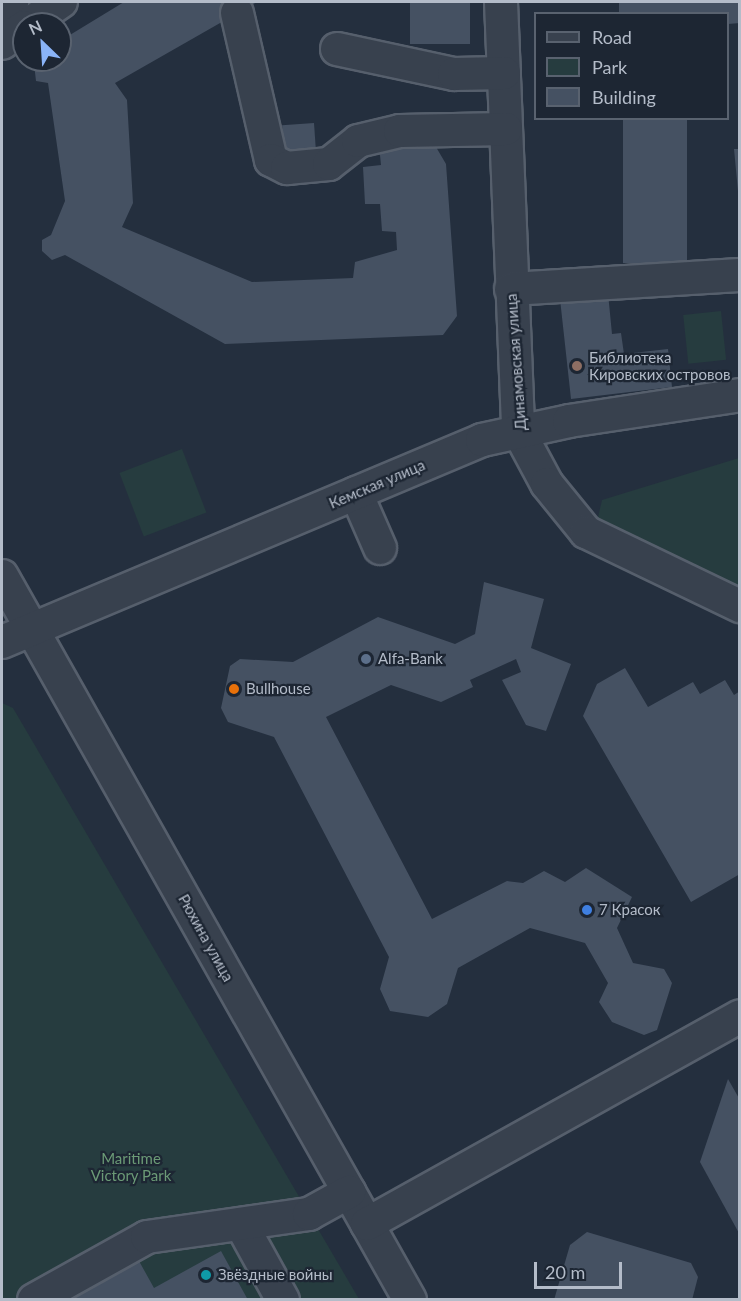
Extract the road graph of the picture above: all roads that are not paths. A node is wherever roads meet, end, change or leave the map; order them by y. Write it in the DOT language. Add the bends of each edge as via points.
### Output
graph roads {
  1 [pos="12,2"];
  2 [pos="62,2"];
  3 [pos="501,2"];
  4 [pos="2,8"];
  5 [pos="47,12"];
  6 [pos="237,13"];
  7 [pos="337,49"];
  8 [pos="504,73"];
  9 [pos="506,129"];
  10 [pos="740,275"];
  11 [pos="511,289"];
  12 [pos="740,395"];
  13 [pos="518,430"];
  14 [pos="356,493"];
  15 [pos="380,548"];
  16 [pos="2,576"];
  17 [pos="740,606"];
  18 [pos="32,630"];
  19 [pos="2,642"];
  20 [pos="740,1016"];
  21 [pos="349,1192"];
  22 [pos="241,1224"];
  23 [pos="367,1224"];
  24 [pos="34,1299"];
  25 [pos="283,1299"];
  26 [pos="410,1299"];
  1 -- 4 [label="street"];
  2 -- 5 [label="street"];
  3 -- 8 [label="street, Динамовская улица"];
  6 -- 9 [label="street" via="271,160 287,168 329,164 358,141 400,131"];
  7 -- 8 [label="street" via="454,74"];
  8 -- 9 [label="street, Динамовская улица"];
  9 -- 11 [label="street, Динамовская улица"];
  10 -- 11 [label="street"];
  11 -- 13 [label="street, Динамовская улица"];
  12 -- 13 [label="street, Кемская улица"];
  13 -- 14 [label="street, Кемская улица"];
  13 -- 17 [label="street, Динамовская улица" via="547,484 586,532"];
  14 -- 15 [label="street"];
  14 -- 18 [label="street, Кемская улица"];
  16 -- 18 [label="street, Рюхина улица"];
  18 -- 19 [label="street, Кемская улица"];
  18 -- 21 [label="street, Рюхина улица"];
  20 -- 23 [label="street"];
  21 -- 22 [label="street" via="309,1214"];
  21 -- 23 [label="street, Рюхина улица"];
  22 -- 24 [label="street" via="147,1237"];
  22 -- 25 [label="street"];
  23 -- 26 [label="street, Рюхина улица"];
}
